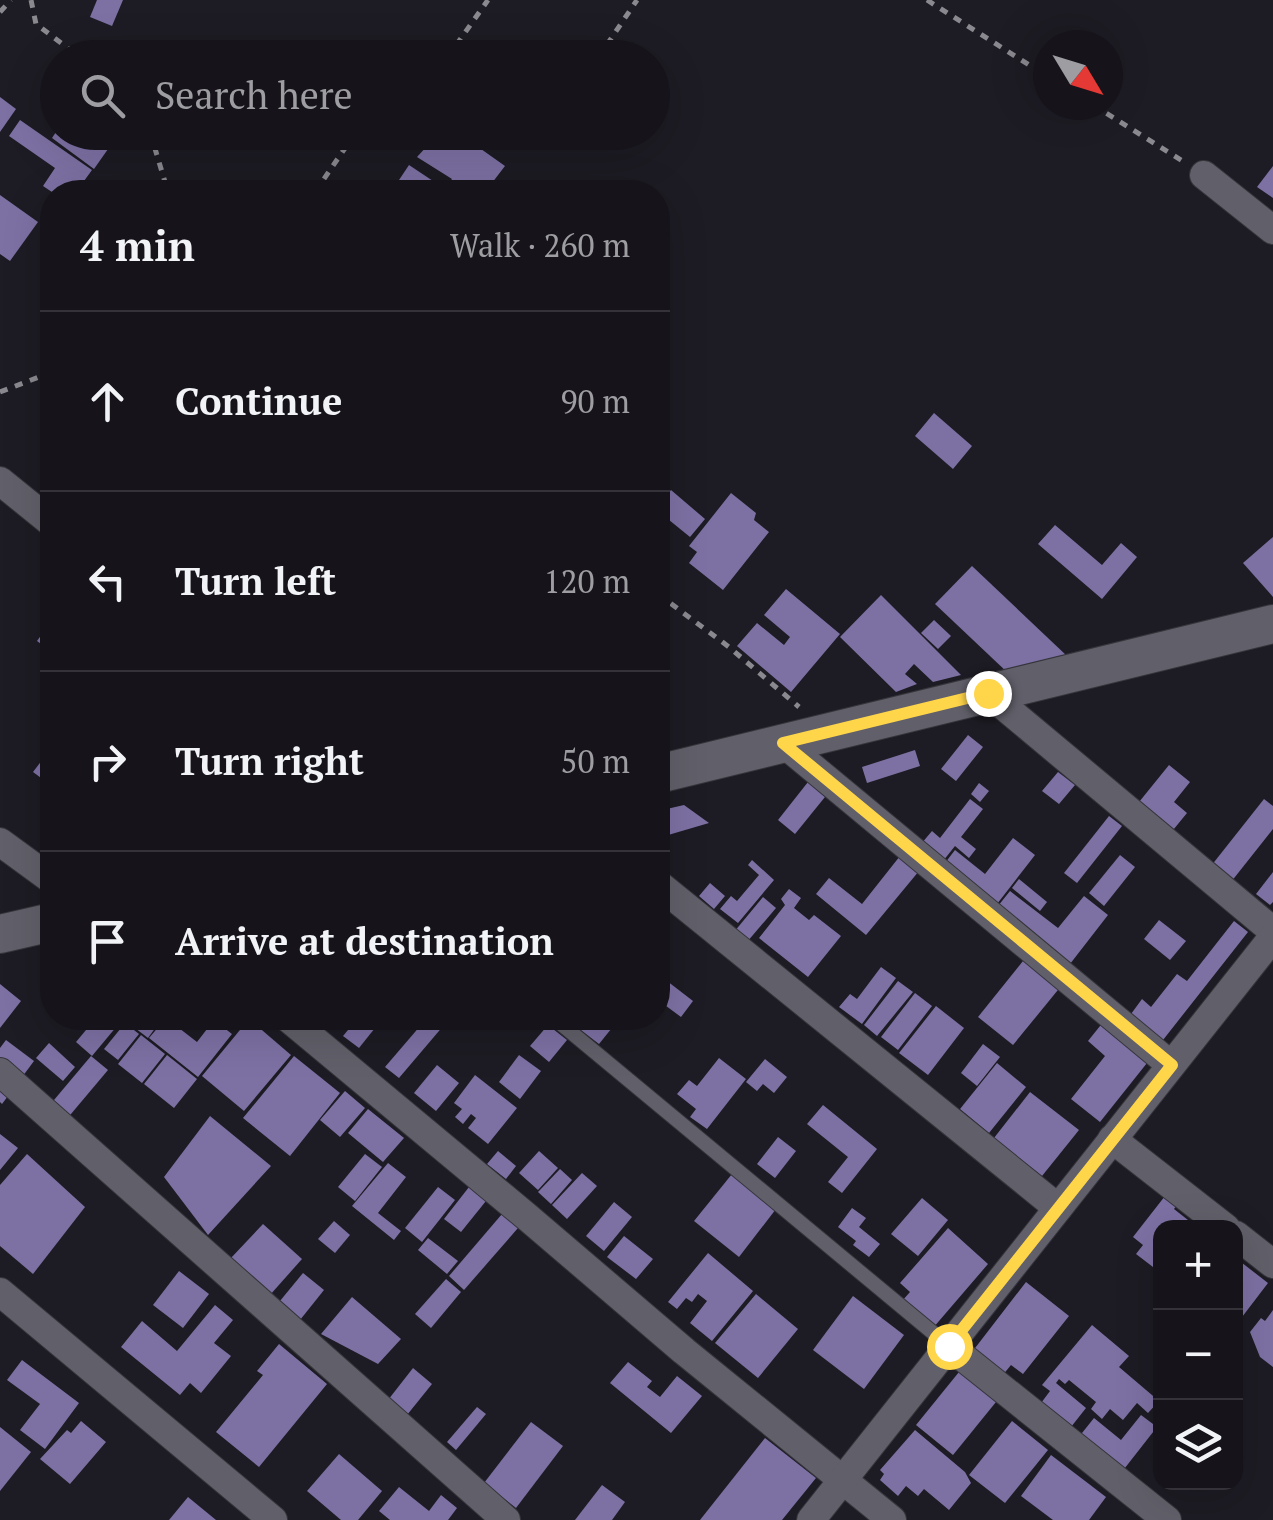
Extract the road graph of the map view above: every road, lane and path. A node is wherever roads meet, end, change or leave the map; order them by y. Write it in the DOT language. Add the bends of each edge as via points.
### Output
graph roads {
  1 [pos="10,0"];
  2 [pos="31,0"];
  3 [pos="488,0"];
  4 [pos="636,0"];
  5 [pos="926,0"];
  6 [pos="0,12"];
  7 [pos="57,40"];
  8 [pos="460,40"];
  9 [pos="610,40"];
  10 [pos="1033,67"];
  11 [pos="1117,120"];
  12 [pos="155,150"];
  13 [pos="344,150"];
  14 [pos="1204,174"];
  15 [pos="164,180"];
  16 [pos="323,180"];
  17 [pos="1273,230"];
  18 [pos="40,377"];
  19 [pos="0,392"];
  20 [pos="0,481"];
  21 [pos="40,514"];
  22 [pos="670,603"];
  23 [pos="1273,624"];
  24 [pos="988,693"];
  25 [pos="828,732"];
  26 [pos="783,743"];
  27 [pos="670,771"];
  28 [pos="0,842"];
  29 [pos="40,871"];
  30 [pos="670,894"];
  31 [pos="40,925"];
  32 [pos="0,934"];
  33 [pos="1273,934"];
  34 [pos="302,1030"];
  35 [pos="568,1030"];
  36 [pos="1172,1065"];
  37 [pos="0,1072"];
  38 [pos="1112,1140"];
  39 [pos="1058,1208"];
  40 [pos="1216,1220"];
  41 [pos="1243,1240"];
  42 [pos="1273,1264"];
  43 [pos="0,1292"];
  44 [pos="949,1346"];
  45 [pos="842,1480"];
  46 [pos="273,1520"];
  47 [pos="506,1520"];
  48 [pos="811,1520"];
  49 [pos="892,1520"];
  50 [pos="1167,1520"];
  1 -- 6 [label="path"];
  2 -- 7 [label="path" via="36,24"];
  3 -- 8 [label="path"];
  4 -- 9 [label="path"];
  5 -- 10 [label="path"];
  11 -- 14 [label="path"];
  12 -- 15 [label="path"];
  13 -- 16 [label="path"];
  14 -- 17 [label="street"];
  18 -- 19 [label="path"];
  20 -- 21 [label="street"];
  22 -- 25 [label="path"];
  23 -- 24 [label="street"];
  24 -- 25 [label="street"];
  24 -- 33 [label="street"];
  25 -- 26 [label="street"];
  26 -- 27 [label="street"];
  26 -- 36 [label="street"];
  28 -- 29 [label="street"];
  30 -- 39 [label="street"];
  31 -- 32 [label="street"];
  33 -- 36 [label="street"];
  34 -- 45 [label="street"];
  35 -- 44 [label="lane"];
  36 -- 38 [label="street"];
  37 -- 47 [label="street"];
  38 -- 39 [label="street"];
  38 -- 40 [label="street"];
  39 -- 44 [label="street"];
  41 -- 42 [label="street"];
  43 -- 46 [label="street"];
  44 -- 45 [label="street"];
  44 -- 50 [label="street"];
  45 -- 48 [label="street"];
  45 -- 49 [label="street"];
}
